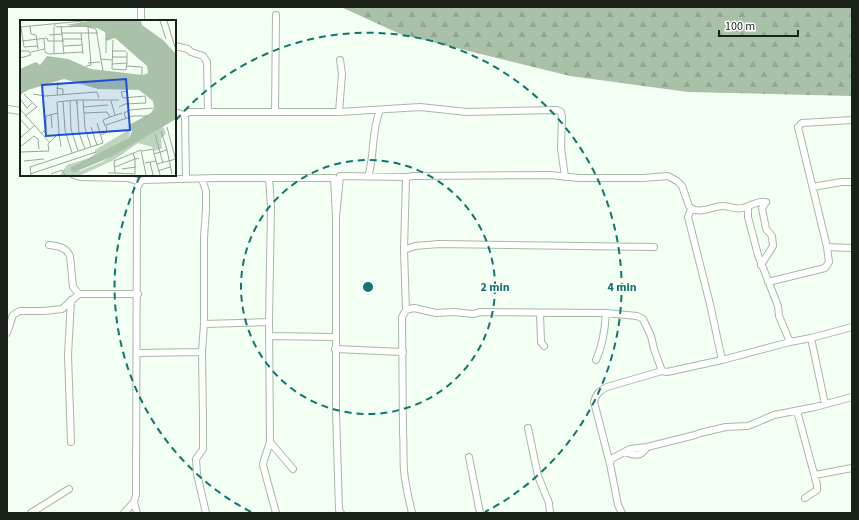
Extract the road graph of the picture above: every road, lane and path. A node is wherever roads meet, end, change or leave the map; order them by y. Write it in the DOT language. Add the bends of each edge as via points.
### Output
graph roads {
  1 [pos="141,7"];
  2 [pos="276,15"];
  3 [pos="141,20"];
  4 [pos="176,46"];
  5 [pos="340,60"];
  6 [pos="7,109"];
  7 [pos="380,110"];
  8 [pos="20,111"];
  9 [pos="176,112"];
  10 [pos="208,112"];
  11 [pos="275,112"];
  12 [pos="339,112"];
  13 [pos="185,114"];
  14 [pos="852,120"];
  15 [pos="80,176"];
  16 [pos="565,176"];
  17 [pos="368,177"];
  18 [pos="406,177"];
  19 [pos="269,178"];
  20 [pos="186,179"];
  21 [pos="202,179"];
  22 [pos="140,182"];
  23 [pos="852,182"];
  24 [pos="813,187"];
  25 [pos="749,206"];
  26 [pos="691,209"];
  27 [pos="740,209"];
  28 [pos="336,217"];
  29 [pos="748,217"];
  30 [pos="49,245"];
  31 [pos="654,247"];
  32 [pos="827,247"];
  33 [pos="852,248"];
  34 [pos="404,250"];
  35 [pos="761,265"];
  36 [pos="768,282"];
  37 [pos="78,294"];
  38 [pos="138,294"];
  39 [pos="71,300"];
  40 [pos="406,310"];
  41 [pos="540,313"];
  42 [pos="606,313"];
  43 [pos="269,322"];
  44 [pos="204,324"];
  45 [pos="852,327"];
  46 [pos="7,333"];
  47 [pos="269,336"];
  48 [pos="335,337"];
  49 [pos="811,338"];
  50 [pos="790,342"];
  51 [pos="544,346"];
  52 [pos="335,349"];
  53 [pos="202,352"];
  54 [pos="403,352"];
  55 [pos="137,353"];
  56 [pos="596,360"];
  57 [pos="722,360"];
  58 [pos="662,371"];
  59 [pos="852,397"];
  60 [pos="825,404"];
  61 [pos="797,411"];
  62 [pos="528,428"];
  63 [pos="71,442"];
  64 [pos="270,442"];
  65 [pos="468,457"];
  66 [pos="610,464"];
  67 [pos="852,468"];
  68 [pos="293,469"];
  69 [pos="815,475"];
  70 [pos="69,489"];
  71 [pos="805,498"];
  72 [pos="134,502"];
  73 [pos="31,513"];
  74 [pos="124,513"];
  75 [pos="137,513"];
  76 [pos="206,513"];
  77 [pos="276,513"];
  78 [pos="341,513"];
  79 [pos="412,513"];
  80 [pos="480,513"];
  81 [pos="550,513"];
  82 [pos="622,513"];
  1 -- 3 [label="street"];
  2 -- 11 [label="street"];
  4 -- 10 [label="street" via="206,58"];
  5 -- 12 [label="street" via="342,74"];
  6 -- 8 [label="street"];
  7 -- 12 [label="street"];
  7 -- 16 [label="street" via="420,107 467,112 557,110 561,112 562,117 561,148"];
  7 -- 17 [label="street" via="375,125"];
  9 -- 13 [label="street"];
  10 -- 11 [label="street"];
  10 -- 13 [label="street"];
  11 -- 12 [label="street"];
  13 -- 20 [label="street"];
  14 -- 24 [label="street" via="799,125"];
  15 -- 22 [label="street" via="128,178"];
  16 -- 18 [label="street"];
  16 -- 26 [label="street" via="668,176 682,186"];
  17 -- 18 [label="street"];
  17 -- 28 [label="street" via="340,176"];
  18 -- 34 [label="street"];
  19 -- 21 [label="street"];
  19 -- 28 [label="street" via="334,178"];
  19 -- 43 [label="street"];
  20 -- 21 [label="street"];
  20 -- 22 [label="street" via="147,179"];
  21 -- 44 [label="street" via="206,191"];
  22 -- 38 [label="street" via="137,188"];
  23 -- 24 [label="street"];
  24 -- 32 [label="street"];
  25 -- 27 [label="street"];
  25 -- 29 [label="street"];
  25 -- 35 [label="street" via="761,201 766,202 762,208 773,246"];
  26 -- 27 [label="street" via="712,209 721,206"];
  26 -- 57 [label="street" via="688,217"];
  27 -- 29 [label="street"];
  28 -- 48 [label="street"];
  29 -- 35 [label="street"];
  30 -- 37 [label="street" via="62,247 69,252 73,287"];
  31 -- 34 [label="street" via="439,244 415,246"];
  32 -- 33 [label="street"];
  32 -- 36 [label="street" via="829,262 825,268"];
  34 -- 40 [label="street"];
  35 -- 36 [label="street"];
  36 -- 50 [label="street"];
  37 -- 38 [label="street"];
  37 -- 39 [label="street"];
  38 -- 55 [label="street"];
  39 -- 46 [label="street" via="58,310 20,310 13,315"];
  39 -- 63 [label="street" via="68,355"];
  40 -- 41 [label="street" via="414,308 436,313 473,314"];
  40 -- 54 [label="street" via="402,317"];
  41 -- 42 [label="street"];
  41 -- 51 [label="street" via="541,342"];
  42 -- 56 [label="street" via="604,334"];
  42 -- 58 [label="street" via="637,316 643,319 652,336"];
  43 -- 44 [label="street"];
  43 -- 47 [label="street"];
  44 -- 53 [label="street"];
  45 -- 49 [label="street"];
  47 -- 48 [label="street"];
  47 -- 64 [label="street"];
  48 -- 52 [label="street"];
  49 -- 50 [label="street"];
  49 -- 60 [label="street"];
  50 -- 57 [label="street"];
  52 -- 54 [label="street"];
  52 -- 78 [label="street"];
  53 -- 55 [label="street"];
  53 -- 76 [label="street" via="202,449 196,459 196,474"];
  54 -- 79 [label="street" via="404,469"];
  55 -- 72 [label="street"];
  57 -- 58 [label="street"];
  58 -- 66 [label="street" via="607,387 600,390 596,396 594,402"];
  59 -- 60 [label="street"];
  60 -- 61 [label="street"];
  61 -- 66 [label="street" via="774,415 748,426 726,427 647,448 635,448 611,460"];
  61 -- 69 [label="street"];
  62 -- 81 [label="street" via="538,476 549,503"];
  64 -- 68 [label="street"];
  64 -- 77 [label="street" via="263,465"];
  65 -- 80 [label="street"];
  66 -- 82 [label="street"];
  67 -- 69 [label="street"];
  69 -- 71 [label="street" via="817,490"];
  70 -- 73 [label="street"];
  72 -- 74 [label="street"];
  72 -- 75 [label="street"];
}
